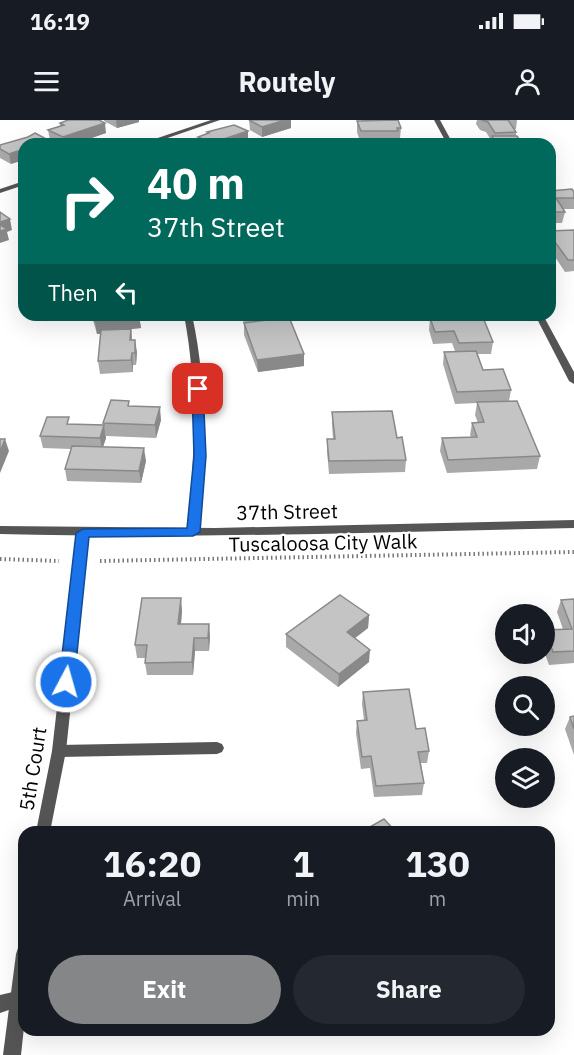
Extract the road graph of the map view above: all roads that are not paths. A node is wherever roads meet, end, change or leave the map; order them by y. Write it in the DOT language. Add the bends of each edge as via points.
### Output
graph roads {
  1 [pos="216,120"];
  2 [pos="437,120"];
  3 [pos="161,138"];
  4 [pos="447,138"];
  5 [pos="18,186"];
  6 [pos="0,191"];
  7 [pos="190,321"];
  8 [pos="542,321"];
  9 [pos="574,381"];
  10 [pos="574,524"];
  11 [pos="0,530"];
  12 [pos="193,532"];
  13 [pos="83,533"];
  14 [pos="217,748"];
  15 [pos="59,751"];
  16 [pos="44,826"];
  17 [pos="18,972"];
  18 [pos="8,1002"];
  19 [pos="12,1055"];
  1 -- 3 [label="street"];
  2 -- 4 [label="street"];
  5 -- 6 [label="street"];
  7 -- 12 [label="street" via="194,338 200,456"];
  8 -- 9 [label="street"];
  10 -- 12 [label="street, 37th Street"];
  11 -- 13 [label="street, 37th Street"];
  12 -- 13 [label="street, 37th Street"];
  13 -- 15 [label="street, 5th Court"];
  14 -- 15 [label="street"];
  15 -- 16 [label="street, 5th Court"];
  17 -- 18 [label="street"];
  18 -- 19 [label="street"];
}
